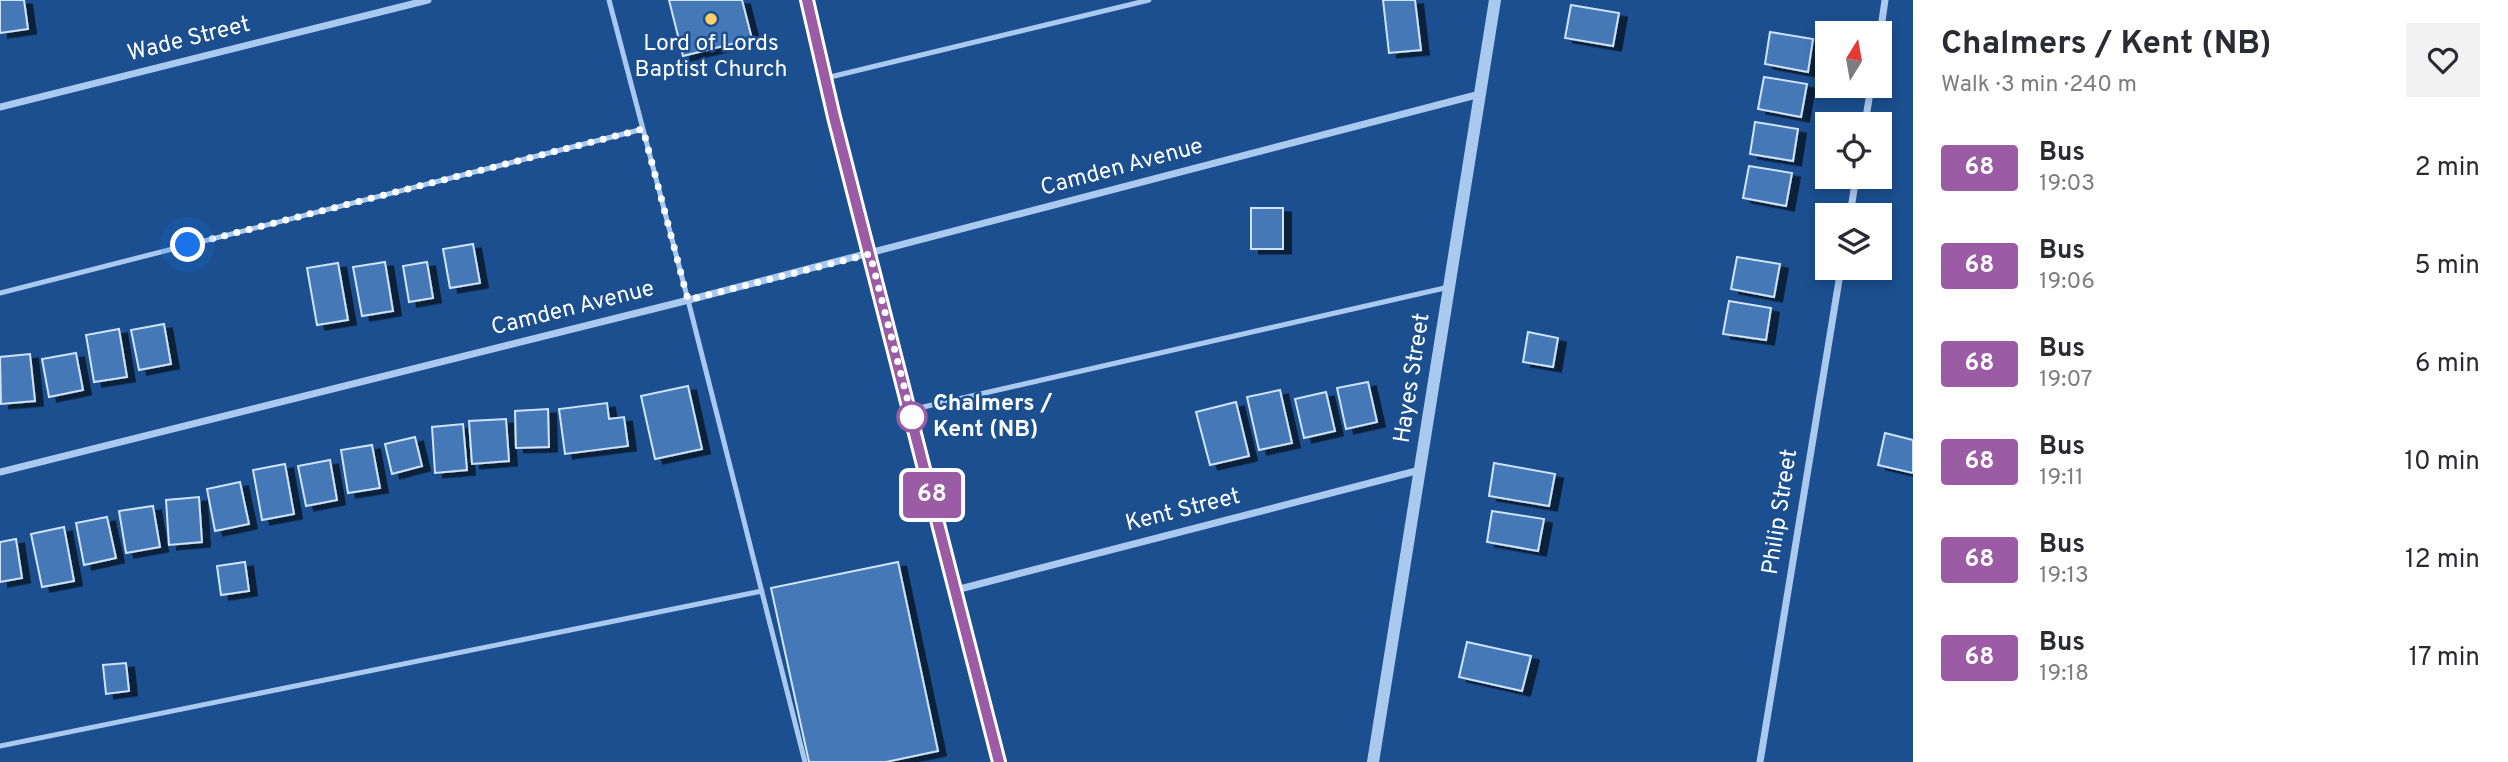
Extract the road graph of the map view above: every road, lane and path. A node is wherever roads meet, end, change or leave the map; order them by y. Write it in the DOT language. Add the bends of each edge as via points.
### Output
graph roads {
  1 [pos="428,0"];
  2 [pos="609,0"];
  3 [pos="807,0"];
  4 [pos="1149,0"];
  5 [pos="1495,0"];
  6 [pos="1885,0"];
  7 [pos="1882,21"];
  8 [pos="825,78"];
  9 [pos="1480,94"];
  10 [pos="0,107"];
  11 [pos="643,129"];
  12 [pos="870,254"];
  13 [pos="1839,280"];
  14 [pos="1449,286"];
  15 [pos="0,293"];
  16 [pos="688,300"];
  17 [pos="910,410"];
  18 [pos="1420,470"];
  19 [pos="0,472"];
  20 [pos="956,590"];
  21 [pos="762,591"];
  22 [pos="0,746"];
  23 [pos="1369,761"];
  24 [pos="805,762"];
  25 [pos="999,762"];
  26 [pos="1760,762"];
  1 -- 10 [label="street, Wade Street"];
  2 -- 11 [label="lane"];
  3 -- 8 [label="street"];
  4 -- 8 [label="lane"];
  5 -- 9 [label="street, Hayes Street"];
  6 -- 7 [label="street"];
  8 -- 12 [label="street"];
  9 -- 12 [label="street, Camden Avenue"];
  9 -- 14 [label="street, Hayes Street"];
  11 -- 15 [label="lane"];
  11 -- 16 [label="lane"];
  12 -- 16 [label="street, Camden Avenue"];
  12 -- 17 [label="street"];
  13 -- 26 [label="street, Philip Street"];
  14 -- 17 [label="lane"];
  14 -- 18 [label="street, Hayes Street"];
  16 -- 19 [label="street, Camden Avenue"];
  16 -- 21 [label="lane"];
  17 -- 20 [label="street"];
  18 -- 20 [label="street, Kent Street"];
  18 -- 23 [label="street, Hayes Street"];
  20 -- 25 [label="street"];
  21 -- 22 [label="lane"];
  21 -- 24 [label="lane"];
}
